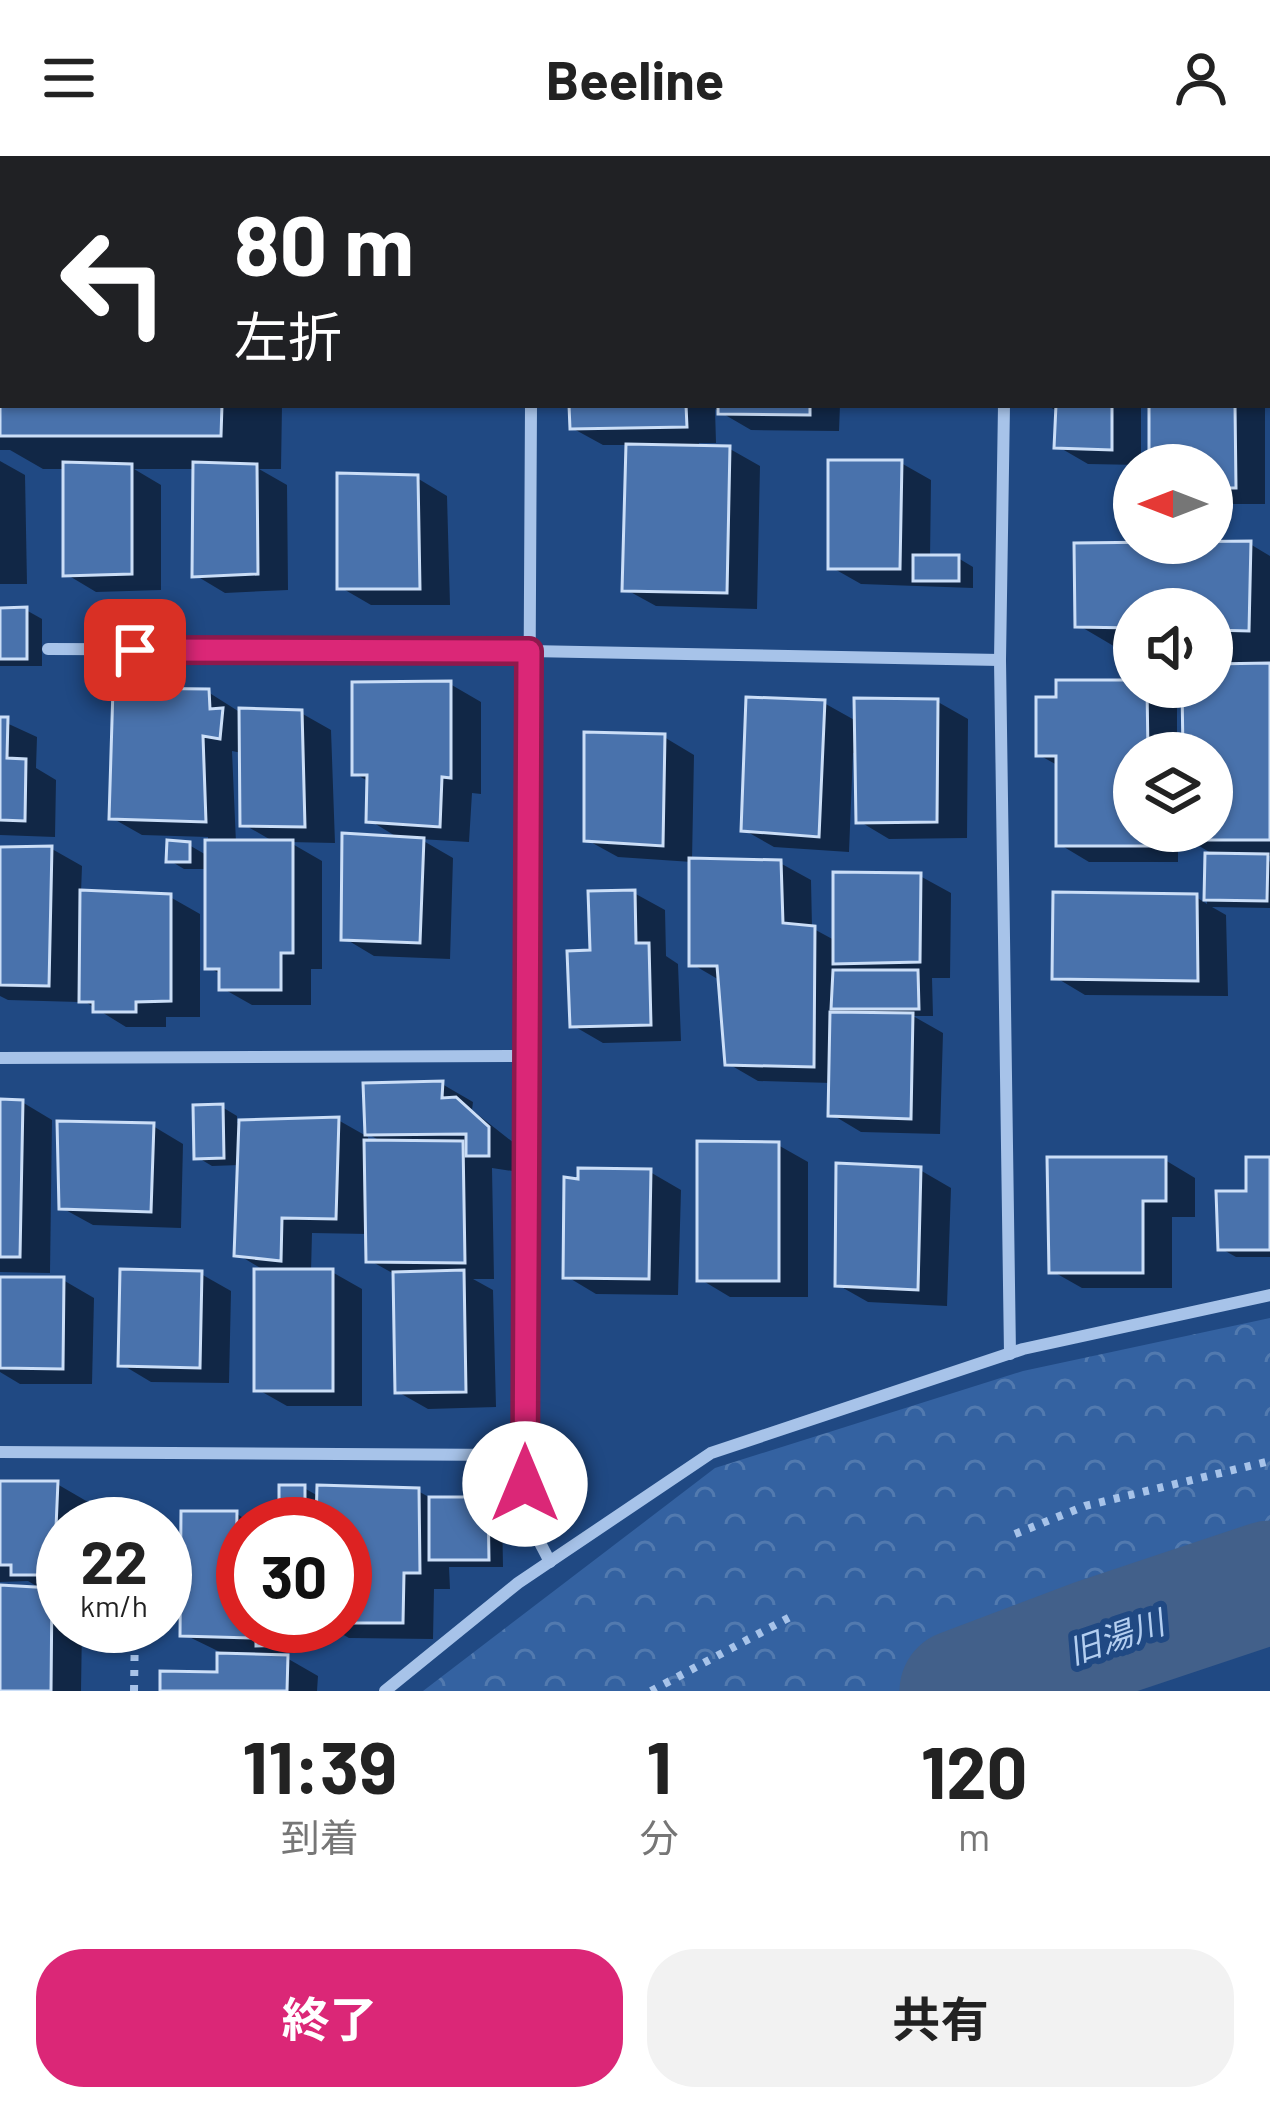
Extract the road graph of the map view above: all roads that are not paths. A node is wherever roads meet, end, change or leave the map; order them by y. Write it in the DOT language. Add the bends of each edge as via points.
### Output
graph roads {
  1 [pos="531,408"];
  2 [pos="1004,408"];
  3 [pos="48,649"];
  4 [pos="529,651"];
  5 [pos="1000,660"];
  6 [pos="527,1056"];
  7 [pos="0,1058"];
  8 [pos="1270,1295"];
  9 [pos="1010,1354"];
  10 [pos="0,1452"];
  11 [pos="525,1455"];
  12 [pos="550,1562"];
  13 [pos="385,1691"];
  1 -- 4 [label="street"];
  2 -- 5 [label="street"];
  3 -- 4 [label="street"];
  4 -- 5 [label="street"];
  4 -- 6 [label="street"];
  5 -- 9 [label="street"];
  6 -- 7 [label="street"];
  6 -- 11 [label="street"];
  8 -- 9 [label="street"];
  9 -- 12 [label="street" via="711,1453"];
  10 -- 11 [label="street"];
  11 -- 12 [label="street" via="525,1514"];
  12 -- 13 [label="street"];
}
